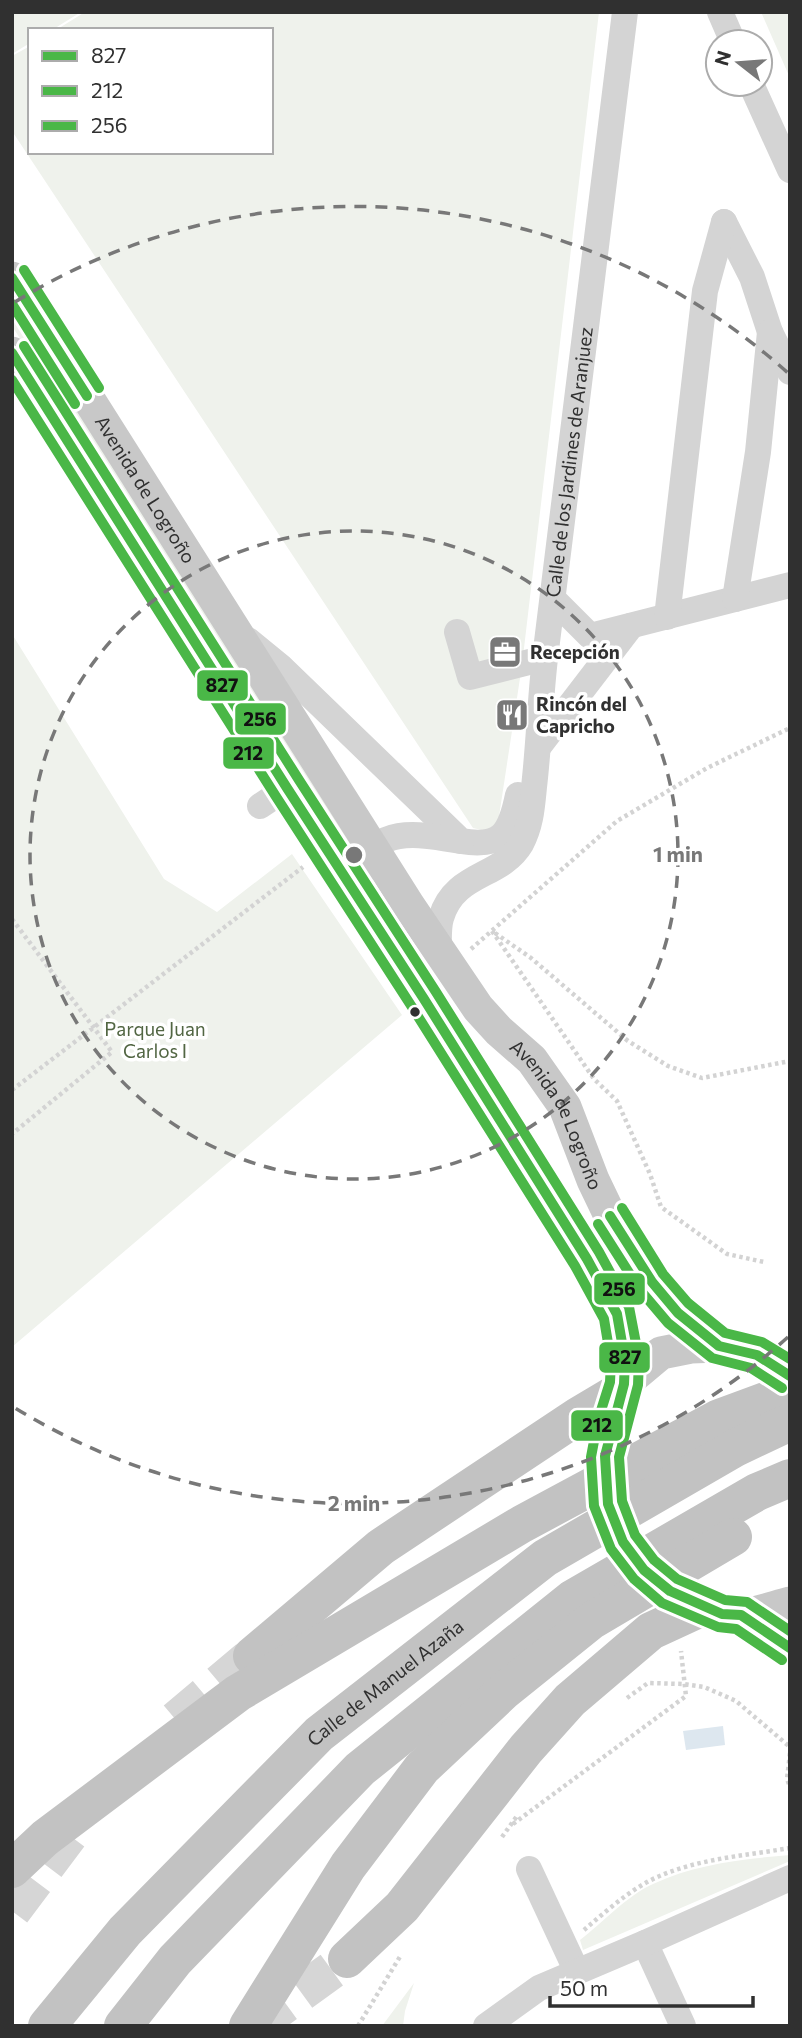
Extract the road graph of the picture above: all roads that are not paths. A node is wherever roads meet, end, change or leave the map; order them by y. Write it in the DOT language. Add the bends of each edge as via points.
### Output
graph roads {
  1 [pos="625,12"];
  2 [pos="757,98"];
  3 [pos="790,170"];
  4 [pos="12,278"];
  5 [pos="770,332"];
  6 [pos="12,353"];
  7 [pos="790,372"];
  8 [pos="790,585"];
  9 [pos="553,599"];
  10 [pos="735,599"];
  11 [pos="667,617"];
  12 [pos="631,626"];
  13 [pos="236,631"];
  14 [pos="457,632"];
  15 [pos="543,671"];
  16 [pos="539,746"];
  17 [pos="287,788"];
  18 [pos="260,806"];
  19 [pos="461,841"];
  20 [pos="374,849"];
  21 [pos="358,897"];
  22 [pos="451,953"];
  23 [pos="719,1346"];
  24 [pos="790,1376"];
  25 [pos="622,1387"];
  26 [pos="790,1392"];
  27 [pos="790,1422"];
  28 [pos="790,1478"];
  29 [pos="790,1506"];
  30 [pos="790,1602"];
  31 [pos="703,1607"];
  32 [pos="581,1610"];
  33 [pos="741,1615"];
  34 [pos="790,1648"];
  35 [pos="251,1656"];
  36 [pos="12,1869"];
  37 [pos="529,1869"];
  38 [pos="790,1878"];
  39 [pos="645,1943"];
  40 [pos="347,1959"];
  41 [pos="577,1972"];
  42 [pos="47,2026"];
  43 [pos="123,2026"];
  44 [pos="248,2026"];
  45 [pos="486,2026"];
  46 [pos="683,2026"];
  1 -- 9 [label="street, Calle de los Jardines de Aranjuez"];
  2 -- 3 [label="street"];
  4 -- 13 [label="main road, Avenida de Logroño"];
  5 -- 7 [label="street"];
  5 -- 10 [label="street" via="758,452"];
  5 -- 11 [label="street" via="752,277 724,222 705,291"];
  6 -- 17 [label="main road, Avenida de Logroño"];
  8 -- 10 [label="street"];
  9 -- 12 [label="street" via="590,636"];
  9 -- 15 [label="street, Calle de los Jardines de Aranjuez"];
  10 -- 11 [label="street"];
  11 -- 12 [label="street"];
  12 -- 16 [label="street"];
  13 -- 19 [label="street, Avenida de Logroño" via="281,667"];
  13 -- 20 [label="main road, Avenida de Logroño"];
  14 -- 15 [label="street" via="470,677"];
  15 -- 16 [label="street, Calle de los Jardines de Aranjuez"];
  15 -- 19 [label="street" via="507,829 498,841 481,845"];
  16 -- 22 [label="street, Calle de los Jardines de Aranjuez" via="531,820 520,845 504,863 467,881 451,897 440,919"];
  17 -- 18 [label="street"];
  17 -- 21 [label="main road, Avenida de Logroño"];
  19 -- 20 [label="street" via="422,835 387,837"];
  20 -- 21 [label="street" via="362,869"];
  20 -- 22 [label="main road, Avenida de Logroño"];
  21 -- 25 [label="main road, Avenida de Logroño" via="617,1314 623,1348"];
  22 -- 23 [label="main road, Avenida de Logroño" via="478,1008 532,1060 565,1107 616,1228 652,1282 678,1313"];
  23 -- 24 [label="main road" via="757,1356"];
  23 -- 25 [label="main road" via="661,1353"];
  25 -- 31 [label="main road, Avenida de Logroño" via="605,1456 608,1504 623,1542 644,1570 670,1591"];
  25 -- 35 [label="highway" via="381,1547"];
  26 -- 36 [label="highway" via="719,1418 522,1524 238,1693 45,1838"];
  27 -- 42 [label="highway, Calle de Manuel Azaña" via="735,1448 545,1558 319,1734 125,1931"];
  28 -- 32 [label="highway" via="757,1492"];
  29 -- 32 [label="highway"];
  30 -- 33 [label="main road"];
  31 -- 33 [label="main road, Avenida de Logroño"];
  31 -- 40 [label="highway" via="651,1631 570,1700 402,1907"];
  32 -- 43 [label="highway" via="360,1769 175,1960"];
  32 -- 44 [label="highway" via="422,1769 348,1866"];
  33 -- 34 [label="main road"];
  37 -- 41 [label="street"];
  38 -- 39 [label="street"];
  39 -- 41 [label="street"];
  39 -- 46 [label="street"];
  41 -- 45 [label="street" via="538,1988"];
}
